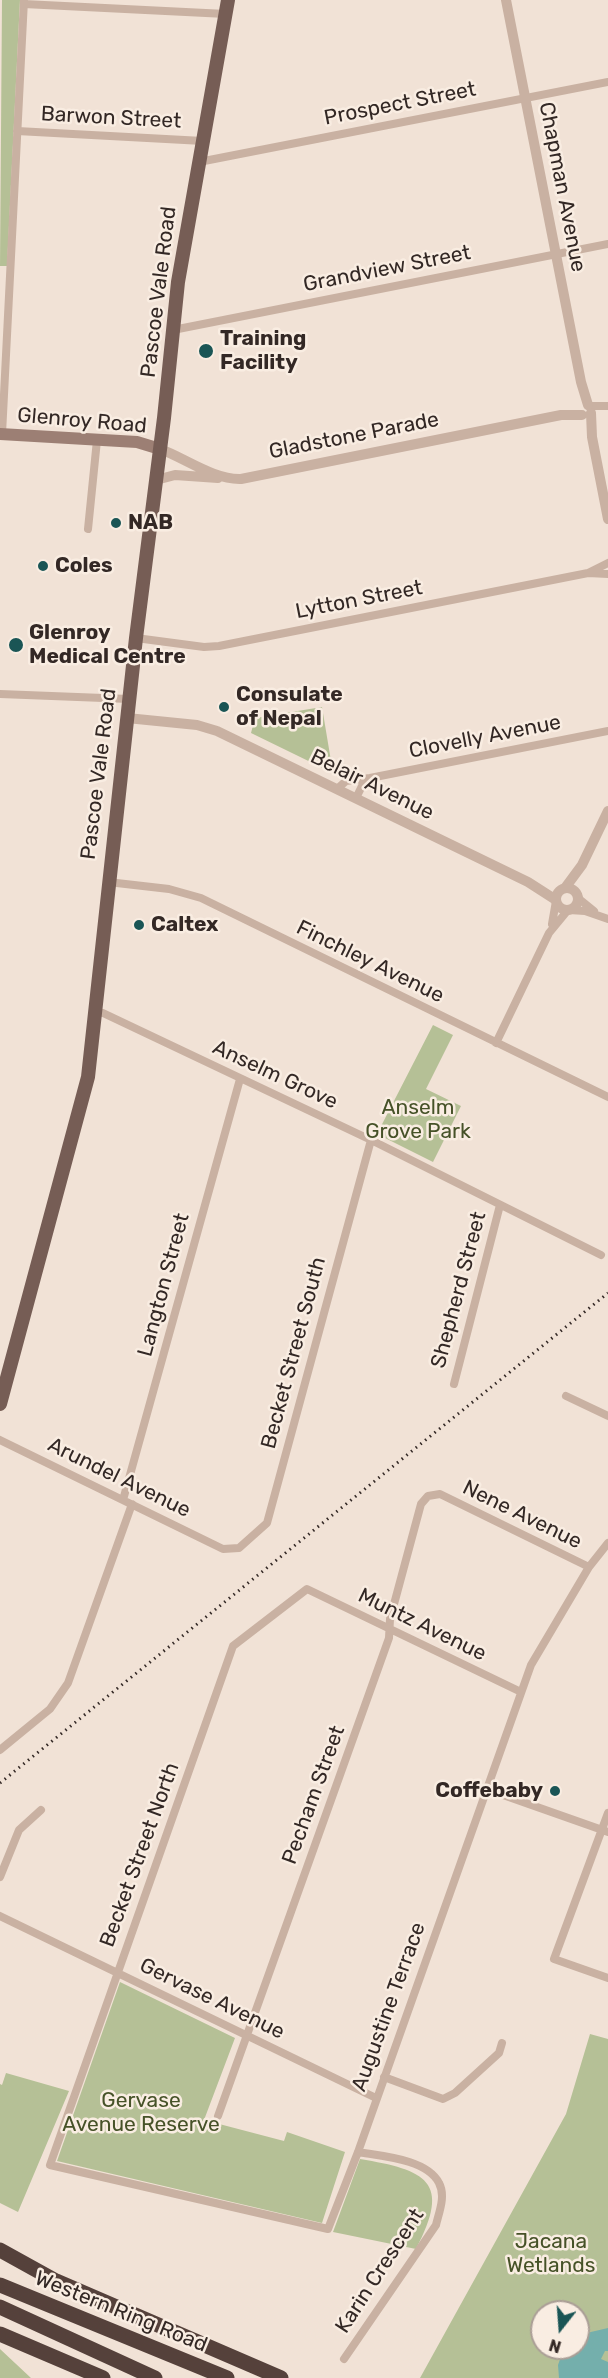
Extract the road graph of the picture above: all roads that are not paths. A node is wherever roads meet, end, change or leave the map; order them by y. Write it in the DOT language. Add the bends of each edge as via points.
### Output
graph roads {
  1 [pos="228,0"];
  2 [pos="506,0"];
  3 [pos="24,2"];
  4 [pos="226,14"];
  5 [pos="608,82"];
  6 [pos="525,98"];
  7 [pos="17,131"];
  8 [pos="203,141"];
  9 [pos="199,162"];
  10 [pos="608,244"];
  11 [pos="556,254"];
  12 [pos="173,330"];
  13 [pos="608,407"];
  14 [pos="586,410"];
  15 [pos="1,434"];
  16 [pos="97,440"];
  17 [pos="160,448"];
  18 [pos="228,478"];
  19 [pos="156,480"];
  20 [pos="608,519"];
  21 [pos="88,529"];
  22 [pos="608,563"];
  23 [pos="588,573"];
  24 [pos="608,574"];
  25 [pos="136,638"];
  26 [pos="0,694"];
  27 [pos="129,699"];
  28 [pos="127,718"];
  29 [pos="608,731"];
  30 [pos="370,778"];
  31 [pos="337,789"];
  32 [pos="356,798"];
  33 [pos="608,811"];
  34 [pos="582,865"];
  35 [pos="108,882"];
  36 [pos="528,882"];
  37 [pos="563,889"];
  38 [pos="577,896"];
  39 [pos="556,901"];
  40 [pos="568,910"];
  41 [pos="604,917"];
  42 [pos="549,933"];
  43 [pos="94,1012"];
  44 [pos="496,1043"];
  45 [pos="240,1079"];
  46 [pos="608,1097"];
  47 [pos="371,1140"];
  48 [pos="500,1205"];
  49 [pos="601,1255"];
  50 [pos="454,1384"];
  51 [pos="566,1396"];
  52 [pos="0,1404"];
  53 [pos="608,1416"];
  54 [pos="0,1440"];
  55 [pos="440,1494"];
  56 [pos="128,1502"];
  57 [pos="608,1543"];
  58 [pos="223,1549"];
  59 [pos="589,1567"];
  60 [pos="307,1589"];
  61 [pos="389,1628"];
  62 [pos="521,1692"];
  63 [pos="0,1750"];
  64 [pos="486,1789"];
  65 [pos="41,1810"];
  66 [pos="608,1813"];
  67 [pos="605,1831"];
  68 [pos="0,1877"];
  69 [pos="0,1916"];
  70 [pos="117,1973"];
  71 [pos="608,1978"];
  72 [pos="246,2036"];
  73 [pos="502,2043"];
  74 [pos="384,2077"];
  75 [pos="376,2098"];
  76 [pos="218,2116"];
  77 [pos="358,2152"];
  78 [pos="50,2165"];
  79 [pos="0,2250"];
  80 [pos="0,2285"];
  81 [pos="0,2307"];
  82 [pos="0,2334"];
  83 [pos="344,2359"];
  84 [pos="103,2378"];
  85 [pos="155,2378"];
  86 [pos="226,2378"];
  87 [pos="281,2378"];
  1 -- 4 [label="main road, Pascoe Vale Road"];
  2 -- 6 [label="street, Chapman Avenue"];
  3 -- 4 [label="street"];
  3 -- 7 [label="street"];
  4 -- 8 [label="main road, Pascoe Vale Road"];
  5 -- 6 [label="street, Prospect Street"];
  6 -- 9 [label="street, Prospect Street"];
  6 -- 11 [label="street, Chapman Avenue"];
  7 -- 8 [label="street, Barwon Street"];
  7 -- 15 [label="street"];
  8 -- 9 [label="main road, Pascoe Vale Road"];
  9 -- 12 [label="main road, Pascoe Vale Road"];
  10 -- 11 [label="street, Grandview Street"];
  11 -- 12 [label="street, Grandview Street"];
  11 -- 14 [label="street, Chapman Avenue"];
  12 -- 17 [label="main road, Pascoe Vale Road"];
  13 -- 14 [label="street, Gladstone Parade"];
  14 -- 18 [label="street, Gladstone Parade" via="242,479"];
  14 -- 20 [label="street, Chapman Avenue"];
  15 -- 16 [label="main road, Glenroy Road"];
  16 -- 17 [label="main road, Glenroy Road" via="137,442"];
  16 -- 21 [label="street"];
  17 -- 18 [label="street, Gladstone Parade"];
  17 -- 19 [label="main road, Pascoe Vale Road"];
  18 -- 19 [label="street" via="175,475"];
  19 -- 25 [label="main road, Pascoe Vale Road"];
  22 -- 23 [label="street, Lytton Street"];
  23 -- 24 [label="street, Lytton Street"];
  23 -- 25 [label="street, Lytton Street" via="219,646"];
  25 -- 27 [label="main road, Pascoe Vale Road"];
  26 -- 27 [label="street"];
  27 -- 28 [label="main road, Pascoe Vale Road"];
  28 -- 31 [label="street, Belair Avenue" via="208,727"];
  28 -- 35 [label="main road, Pascoe Vale Road"];
  29 -- 30 [label="street, Clovelly Avenue"];
  30 -- 31 [label="street, Clovelly Avenue" via="346,781"];
  30 -- 32 [label="street"];
  31 -- 32 [label="street, Belair Avenue"];
  32 -- 36 [label="street, Belair Avenue"];
  33 -- 34 [label="street"];
  34 -- 37 [label="street"];
  34 -- 38 [label="street"];
  35 -- 43 [label="main road, Pascoe Vale Road"];
  35 -- 44 [label="street, Finchley Avenue" via="169,889 201,898"];
  36 -- 37 [label="street, Belair Avenue" via="552,890"];
  36 -- 39 [label="street, Belair Avenue"];
  37 -- 38 [label="street" via="571,889"];
  37 -- 39 [label="street"];
  38 -- 40 [label="street" via="576,904"];
  38 -- 41 [label="street"];
  39 -- 40 [label="street"];
  39 -- 42 [label="street"];
  40 -- 41 [label="street"];
  40 -- 42 [label="street"];
  42 -- 44 [label="street"];
  43 -- 45 [label="street, Anselm Grove" via="106,1014"];
  43 -- 52 [label="main road, Pascoe Vale Road" via="81,1105"];
  44 -- 46 [label="street, Finchley Avenue"];
  45 -- 47 [label="street, Anselm Grove"];
  45 -- 56 [label="street, Langton Street"];
  47 -- 48 [label="street, Anselm Grove"];
  47 -- 58 [label="street, Becket Street South" via="267,1523 239,1548"];
  48 -- 49 [label="street, Anselm Grove"];
  48 -- 50 [label="street, Shepherd Street"];
  51 -- 53 [label="street"];
  54 -- 56 [label="street, Arundel Avenue"];
  55 -- 59 [label="street, Nene Avenue"];
  55 -- 61 [label="street, Pecham Street" via="428,1496 421,1504"];
  56 -- 58 [label="street, Arundel Avenue"];
  56 -- 63 [label="street, Langton Street" via="68,1683 50,1709"];
  57 -- 59 [label="street, Augustine Terrace"];
  59 -- 62 [label="street, Augustine Terrace" via="531,1665"];
  60 -- 61 [label="street, Muntz Avenue"];
  60 -- 70 [label="street, Becket Street North" via="233,1646"];
  61 -- 62 [label="street, Muntz Avenue"];
  61 -- 72 [label="street, Pecham Street" via="385,1649"];
  62 -- 64 [label="street, Augustine Terrace"];
  64 -- 67 [label="street"];
  64 -- 74 [label="street, Augustine Terrace"];
  65 -- 68 [label="street" via="19,1830"];
  66 -- 67 [label="street"];
  67 -- 71 [label="street" via="554,1959"];
  69 -- 70 [label="street, Gervase Avenue"];
  70 -- 72 [label="street, Gervase Avenue"];
  70 -- 78 [label="street, Becket Street North"];
  72 -- 75 [label="street, Gervase Avenue"];
  72 -- 76 [label="street, Pecham Street"];
  73 -- 74 [label="street" via="499,2052 455,2093 443,2098"];
  74 -- 75 [label="street, Augustine Terrace"];
  75 -- 77 [label="street, Augustine Terrace"];
  77 -- 78 [label="street, Augustine Terrace" via="328,2229"];
  77 -- 83 [label="street, Karin Crescent" via="410,2161 439,2183 442,2201 436,2224"];
  79 -- 87 [label="highway" via="56,2281"];
  80 -- 86 [label="highway, Western Ring Road"];
  81 -- 85 [label="highway, Western Ring Road"];
  82 -- 84 [label="highway"];
}
